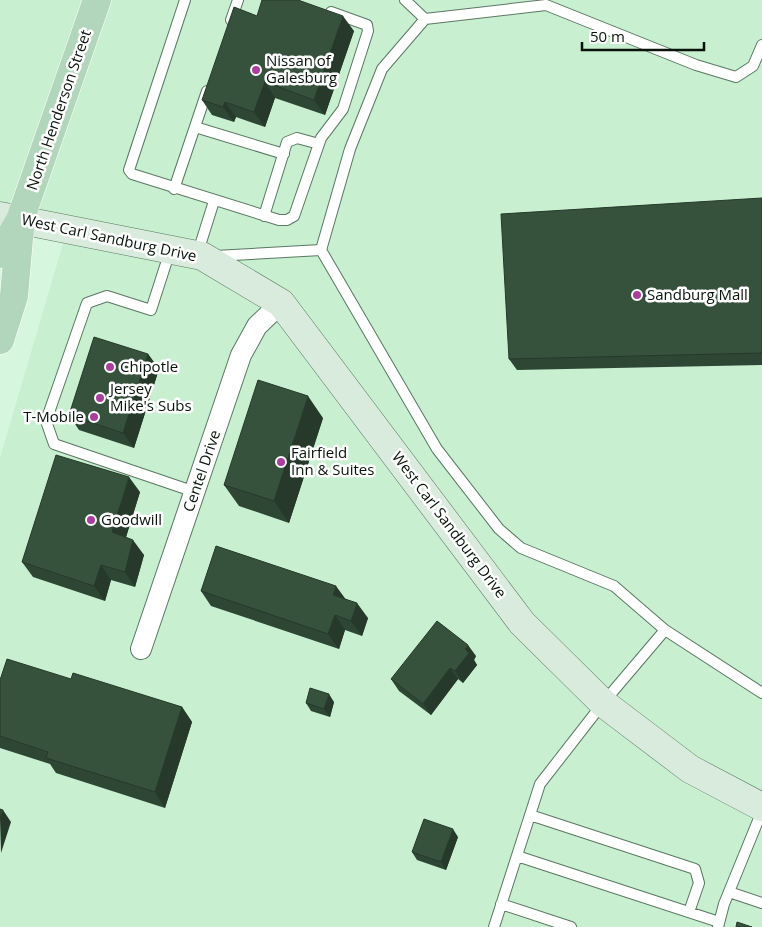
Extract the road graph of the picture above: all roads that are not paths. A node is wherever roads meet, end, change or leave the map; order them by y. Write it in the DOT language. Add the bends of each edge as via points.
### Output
graph roads {
  1 [pos="97,0"];
  2 [pos="185,0"];
  3 [pos="238,0"];
  4 [pos="405,0"];
  5 [pos="546,2"];
  6 [pos="320,8"];
  7 [pos="424,19"];
  8 [pos="229,27"];
  9 [pos="762,45"];
  10 [pos="210,82"];
  11 [pos="195,127"];
  12 [pos="319,144"];
  13 [pos="284,154"];
  14 [pos="174,189"];
  15 [pos="214,201"];
  16 [pos="264,216"];
  17 [pos="10,218"];
  18 [pos="170,250"];
  19 [pos="321,250"];
  20 [pos="0,254"];
  21 [pos="199,256"];
  22 [pos="281,303"];
  23 [pos="0,340"];
  24 [pos="195,492"];
  25 [pos="664,630"];
  26 [pos="141,649"];
  27 [pos="762,694"];
  28 [pos="602,703"];
  29 [pos="762,809"];
  30 [pos="530,815"];
  31 [pos="517,856"];
  32 [pos="729,892"];
  33 [pos="762,903"];
  34 [pos="501,904"];
  35 [pos="689,912"];
  36 [pos="718,924"];
  37 [pos="494,927"];
  38 [pos="571,927"];
  1 -- 17 [label="main road, North Henderson Street"];
  2 -- 14 [label="lane" via="129,165 132,174"];
  3 -- 8 [label="lane"];
  4 -- 7 [label="lane"];
  5 -- 7 [label="lane"];
  5 -- 9 [label="lane" via="696,65 736,77 753,66"];
  6 -- 12 [label="lane" via="361,22 368,26 368,31 343,109"];
  7 -- 19 [label="lane" via="382,69 350,149"];
  10 -- 11 [label="lane"];
  11 -- 13 [label="lane"];
  11 -- 14 [label="lane"];
  12 -- 13 [label="lane" via="297,138 287,142"];
  12 -- 16 [label="lane" via="294,216 287,220"];
  13 -- 16 [label="lane"];
  14 -- 15 [label="lane"];
  15 -- 16 [label="lane"];
  15 -- 21 [label="lane"];
  17 -- 18 [label="street, West Carl Sandburg Drive"];
  17 -- 20 [label="main road, North Henderson Street"];
  17 -- 23 [label="main road, North Henderson Street" via="14,296"];
  18 -- 21 [label="street, West Carl Sandburg Drive"];
  18 -- 24 [label="lane" via="151,310 107,296 87,303 46,422 54,444"];
  19 -- 21 [label="lane"];
  19 -- 25 [label="lane" via="437,450 499,529 521,548 614,586"];
  21 -- 22 [label="street, West Carl Sandburg Drive"];
  22 -- 24 [label="street, Centel Drive" via="258,326 241,355"];
  22 -- 28 [label="street, West Carl Sandburg Drive" via="522,623"];
  24 -- 26 [label="street, Centel Drive"];
  25 -- 27 [label="lane"];
  25 -- 28 [label="lane"];
  28 -- 29 [label="street, West Carl Sandburg Drive" via="690,769"];
  28 -- 30 [label="lane" via="540,784"];
  29 -- 32 [label="lane"];
  30 -- 31 [label="lane"];
  30 -- 35 [label="lane" via="695,869 699,883"];
  31 -- 34 [label="lane"];
  31 -- 35 [label="lane"];
  32 -- 33 [label="lane"];
  32 -- 36 [label="lane"];
  34 -- 37 [label="lane"];
  34 -- 38 [label="lane"];
  35 -- 36 [label="lane"];
}
